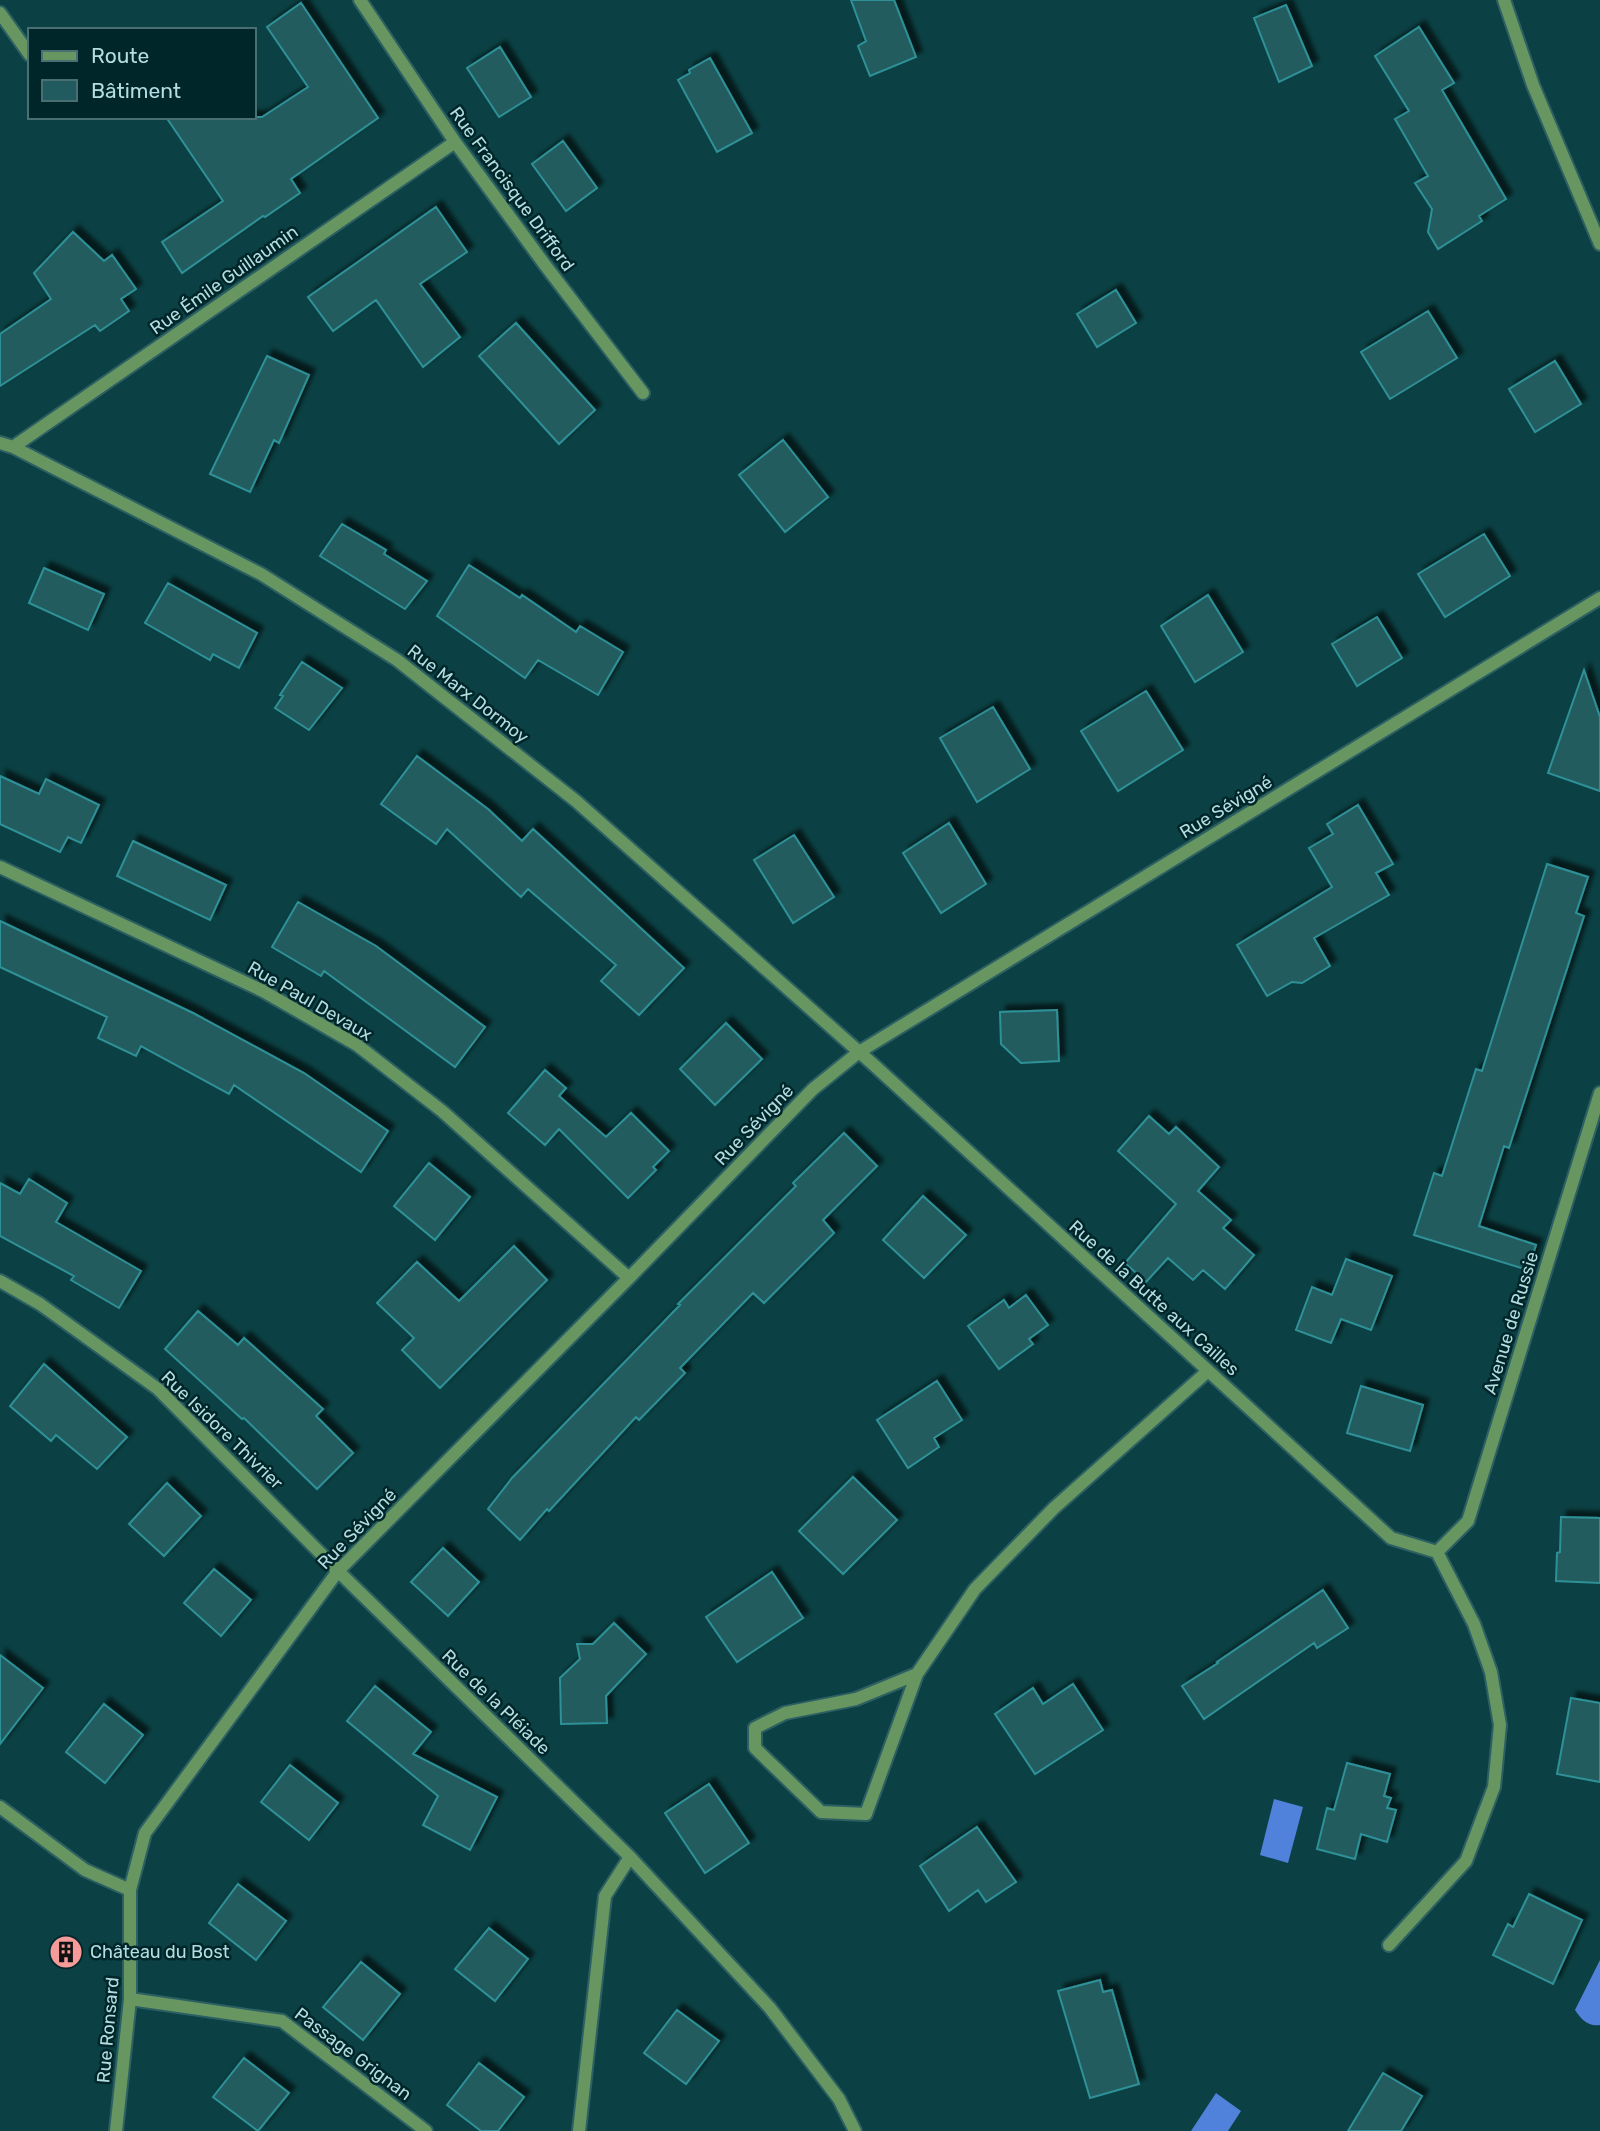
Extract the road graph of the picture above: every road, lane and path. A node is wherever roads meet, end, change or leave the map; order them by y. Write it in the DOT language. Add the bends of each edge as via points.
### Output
graph roads {
  1 [pos="360,0"];
  2 [pos="1504,0"];
  3 [pos="0,13"];
  4 [pos="28,52"];
  5 [pos="455,142"];
  6 [pos="1600,244"];
  7 [pos="643,393"];
  8 [pos="0,443"];
  9 [pos="13,447"];
  10 [pos="1600,598"];
  11 [pos="0,867"];
  12 [pos="859,1052"];
  13 [pos="1600,1093"];
  14 [pos="629,1278"];
  15 [pos="0,1281"];
  16 [pos="1208,1371"];
  17 [pos="1437,1552"];
  18 [pos="338,1571"];
  19 [pos="917,1675"];
  20 [pos="0,1807"];
  21 [pos="630,1857"];
  22 [pos="130,1890"];
  23 [pos="1389,1945"];
  24 [pos="130,1999"];
  25 [pos="116,2131"];
  26 [pos="426,2131"];
  27 [pos="579,2131"];
  28 [pos="855,2131"];
  1 -- 5 [label="street, Rue Francisque Drifford"];
  2 -- 6 [label="street" via="1533,85"];
  3 -- 4 [label="street"];
  5 -- 7 [label="street, Rue Francisque Drifford"];
  5 -- 9 [label="street, Rue Émile Guillaumin"];
  8 -- 9 [label="street, Rue Marx Dormoy"];
  9 -- 12 [label="street, Rue Marx Dormoy" via="261,575 397,660 576,801"];
  10 -- 12 [label="street, Rue Sévigné"];
  11 -- 14 [label="street, Rue Paul Devaux" via="263,991 357,1045 442,1111"];
  12 -- 14 [label="street, Rue Sévigné" via="813,1089"];
  12 -- 16 [label="street, Rue de la Butte aux Cailles"];
  13 -- 17 [label="street, Avenue de Russie" via="1468,1521"];
  14 -- 18 [label="street, Rue Sévigné"];
  15 -- 18 [label="street, Rue Isidore Thivrier" via="40,1304 158,1389"];
  16 -- 17 [label="street, Rue de la Butte aux Cailles" via="1391,1538"];
  16 -- 19 [label="street" via="1054,1508 975,1589"];
  17 -- 23 [label="street" via="1474,1624 1491,1672 1500,1725 1494,1787 1466,1861"];
  18 -- 21 [label="street, Rue de la Pléiade"];
  18 -- 22 [label="street, Rue Sévigné" via="145,1833"];
  19 -- 19 [label="street" via="866,1814 821,1812 755,1748 755,1728 785,1713 856,1699"];
  20 -- 22 [label="street" via="85,1870"];
  21 -- 27 [label="street" via="605,1896"];
  21 -- 28 [label="street, Rue de la Pléiade" via="770,2008 839,2099"];
  22 -- 24 [label="street, Rue Ronsard"];
  24 -- 25 [label="street, Rue Ronsard"];
  24 -- 26 [label="street, Passage Grignan" via="282,2021"];
}
